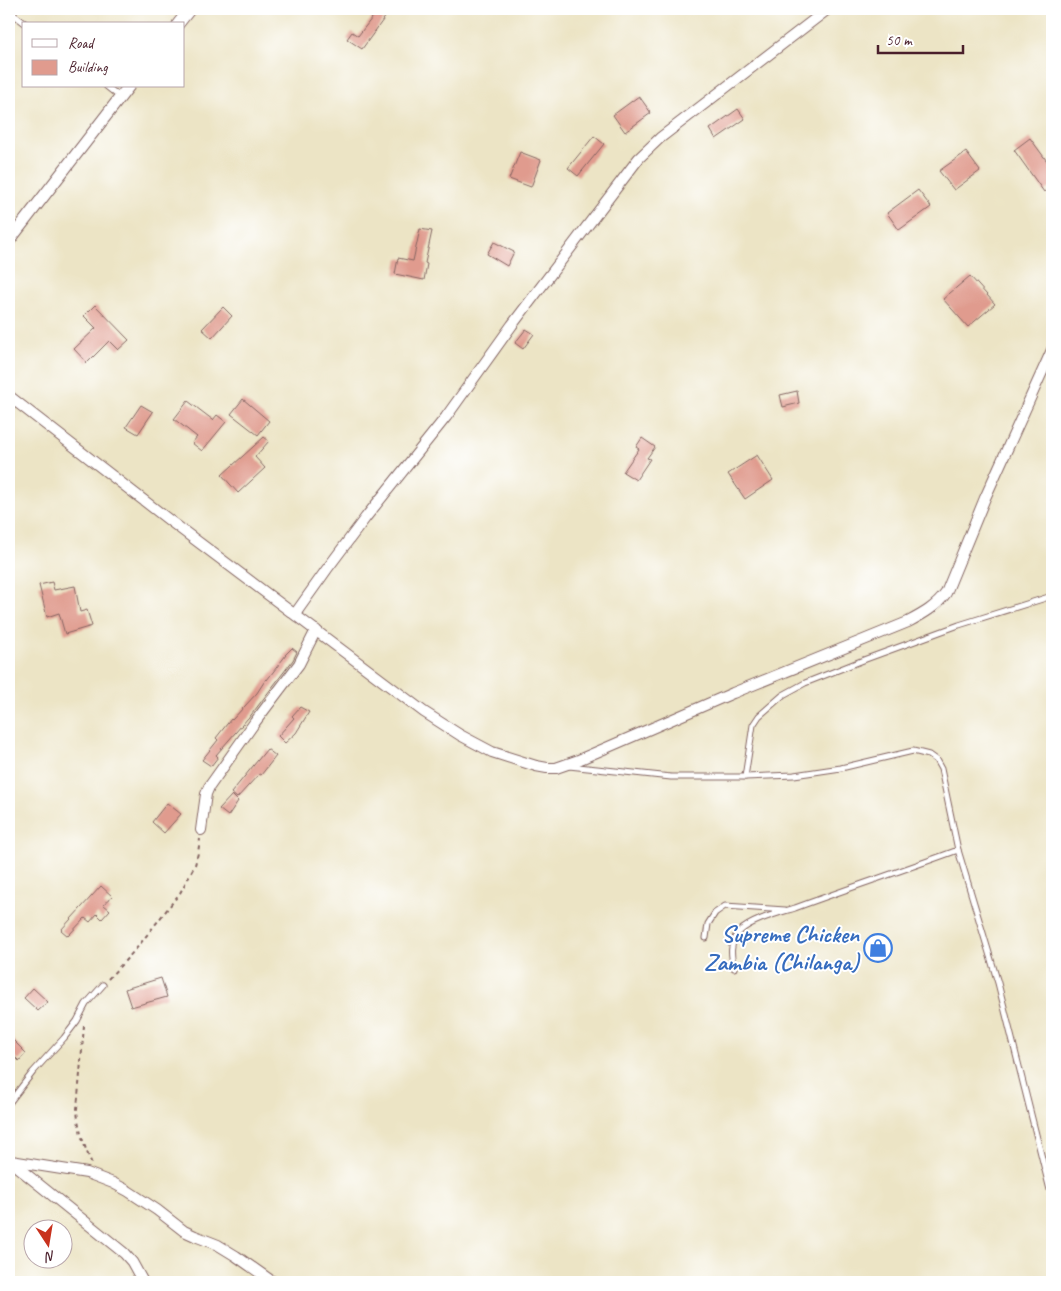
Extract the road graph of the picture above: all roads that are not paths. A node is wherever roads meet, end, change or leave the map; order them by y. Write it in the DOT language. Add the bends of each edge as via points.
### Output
graph roads {
  1 [pos="190,9"];
  2 [pos="828,9"];
  3 [pos="9,11"];
  4 [pos="23,22"];
  5 [pos="180,22"];
  6 [pos="109,88"];
  7 [pos="128,88"];
  8 [pos="121,97"];
  9 [pos="9,241"];
  10 [pos="1052,350"];
  11 [pos="9,396"];
  12 [pos="1052,596"];
  13 [pos="295,614"];
  14 [pos="316,630"];
  15 [pos="563,766"];
  16 [pos="745,778"];
  17 [pos="201,830"];
  18 [pos="958,850"];
  19 [pos="788,910"];
  20 [pos="706,938"];
  21 [pos="734,968"];
  22 [pos="103,985"];
  23 [pos="9,1103"];
  24 [pos="10,1161"];
  25 [pos="1052,1198"];
  26 [pos="144,1282"];
  27 [pos="272,1282"];
  1 -- 5 [label="street"];
  2 -- 13 [label="street" via="660,138 639,158"];
  3 -- 4 [label="lane"];
  6 -- 8 [label="lane"];
  7 -- 8 [label="street"];
  8 -- 9 [label="street"];
  10 -- 15 [label="street" via="946,593 933,608 908,622"];
  11 -- 13 [label="street"];
  12 -- 16 [label="lane" via="959,625 805,682 784,695 753,725"];
  13 -- 14 [label="street"];
  14 -- 15 [label="street" via="424,712 460,735 492,752 536,766"];
  14 -- 17 [label="street" via="299,664 209,786"];
  15 -- 16 [label="lane" via="670,777"];
  16 -- 18 [label="lane" via="841,768 913,751 929,755 941,769"];
  18 -- 19 [label="lane"];
  18 -- 25 [label="lane" via="998,983"];
  19 -- 20 [label="lane" via="725,906 708,924"];
  19 -- 21 [label="lane" via="738,932 731,952"];
  22 -- 23 [label="lane" via="64,1038"];
  24 -- 26 [label="street" via="124,1253"];
  24 -- 27 [label="street" via="97,1176 128,1191 184,1231 224,1248"];
}
